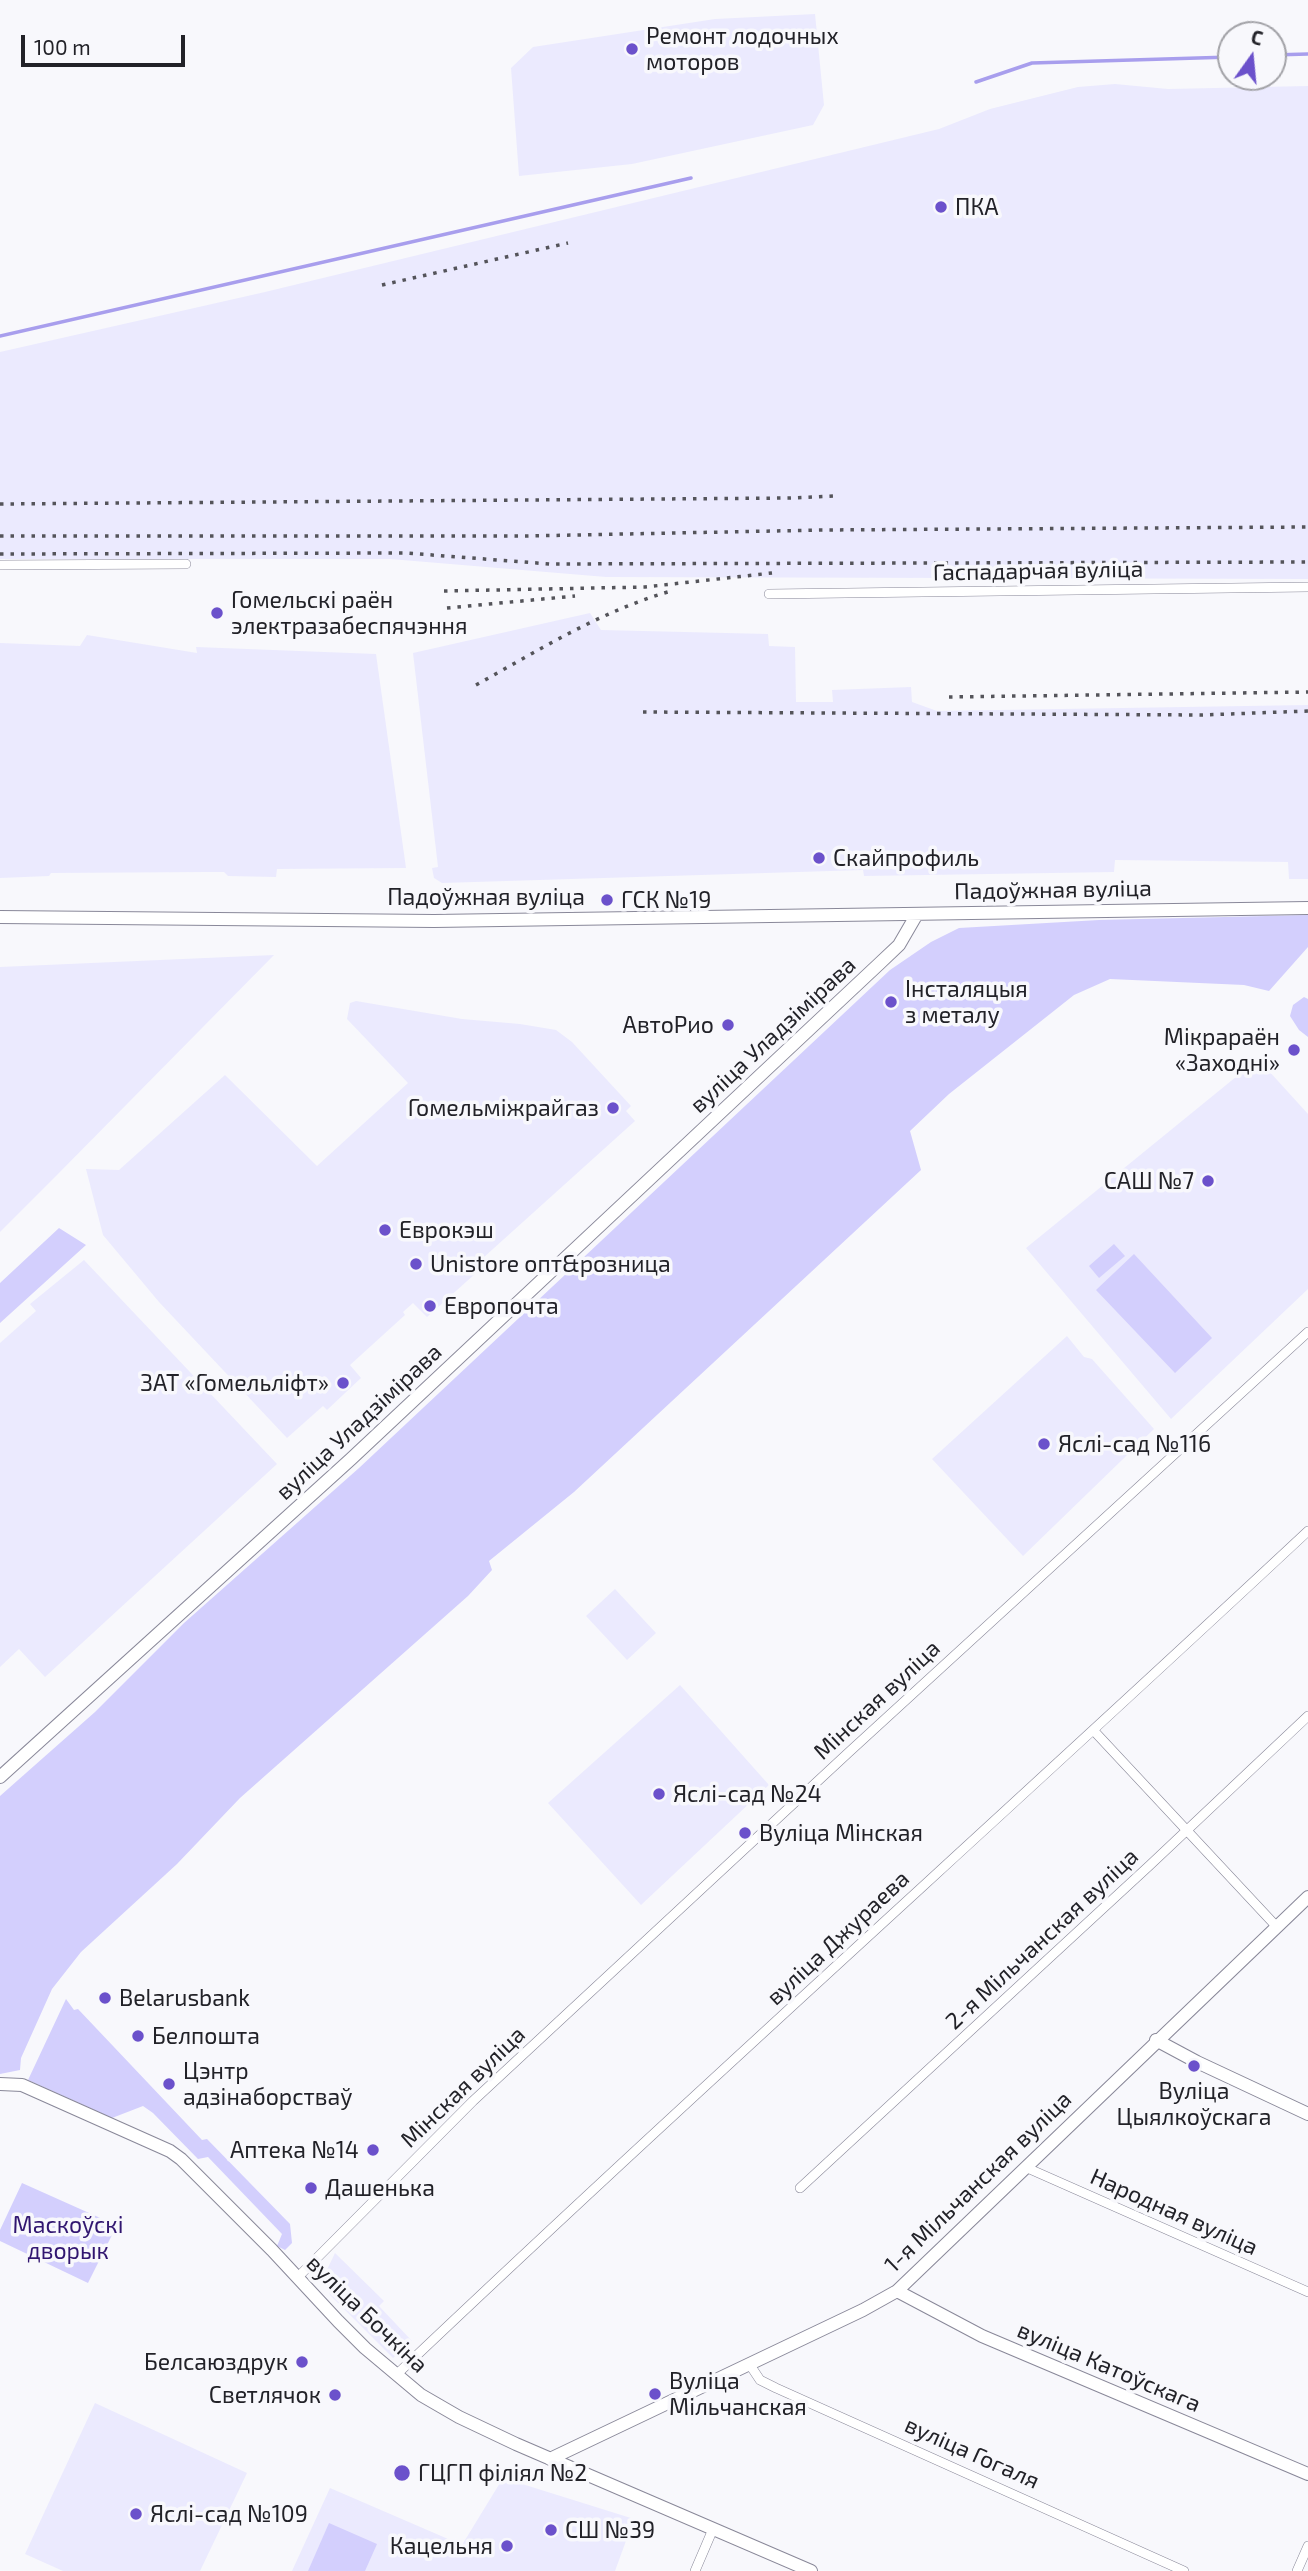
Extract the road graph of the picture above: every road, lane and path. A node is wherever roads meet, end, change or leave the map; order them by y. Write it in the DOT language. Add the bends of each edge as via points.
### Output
graph roads {
  1 [pos="186,564"];
  2 [pos="0,565"];
  3 [pos="1308,587"];
  4 [pos="769,594"];
  5 [pos="1308,908"];
  6 [pos="917,914"];
  7 [pos="0,917"];
  8 [pos="1308,1332"];
  9 [pos="1308,1531"];
  10 [pos="1308,1716"];
  11 [pos="1094,1731"];
  12 [pos="0,1777"];
  13 [pos="1186,1830"];
  14 [pos="1308,1897"];
  15 [pos="1276,1926"];
  16 [pos="1156,2040"];
  17 [pos="0,2084"];
  18 [pos="1308,2114"];
  19 [pos="1025,2166"];
  20 [pos="800,2188"];
  21 [pos="298,2278"];
  22 [pos="897,2291"];
  23 [pos="1308,2292"];
  24 [pos="750,2365"];
  25 [pos="396,2375"];
  26 [pos="550,2459"];
  27 [pos="1308,2474"];
  28 [pos="713,2529"];
  29 [pos="1308,2546"];
  30 [pos="695,2571"];
  31 [pos="811,2571"];
  32 [pos="1184,2571"];
  33 [pos="1297,2571"];
  1 -- 2 [label="street"];
  3 -- 4 [label="street, Гаспадарчая вуліца"];
  5 -- 6 [label="main road, Падоўжная вуліца"];
  6 -- 7 [label="main road, Падоўжная вуліца" via="434,921"];
  6 -- 12 [label="main road, вуліца Уладзімірава" via="899,945 880,963 351,1459"];
  8 -- 21 [label="street, Мінская вуліца" via="473,2101"];
  9 -- 11 [label="street, вуліца Джураева"];
  10 -- 13 [label="street, 2-я Мільчанская вуліца"];
  11 -- 13 [label="street"];
  11 -- 25 [label="street, вуліца Джураева" via="597,2184"];
  13 -- 15 [label="street"];
  13 -- 20 [label="street, 2-я Мільчанская вуліца"];
  14 -- 15 [label="main road, 1-я Мільчанская вуліца"];
  15 -- 16 [label="main road, 1-я Мільчанская вуліца"];
  16 -- 18 [label="main road"];
  16 -- 19 [label="main road, 1-я Мільчанская вуліца"];
  17 -- 21 [label="main road, вуліца Бочкіна" via="22,2085 164,2147 191,2168"];
  19 -- 22 [label="main road, 1-я Мільчанская вуліца"];
  19 -- 23 [label="street, Народная вуліца"];
  21 -- 25 [label="main road, вуліца Бочкіна"];
  22 -- 24 [label="main road, 1-я Мільчанская вуліца"];
  22 -- 27 [label="main road, вуліца Катоўскага" via="982,2336"];
  24 -- 26 [label="main road, 1-я Мільчанская вуліца"];
  24 -- 32 [label="street, вуліца Гогаля" via="760,2380 800,2399"];
  25 -- 26 [label="main road, вуліца Бочкіна" via="459,2417"];
  26 -- 28 [label="main road, вуліца Бочкіна"];
  28 -- 30 [label="street"];
  28 -- 31 [label="main road, вуліца Бочкіна"];
  29 -- 33 [label="street"];
}
